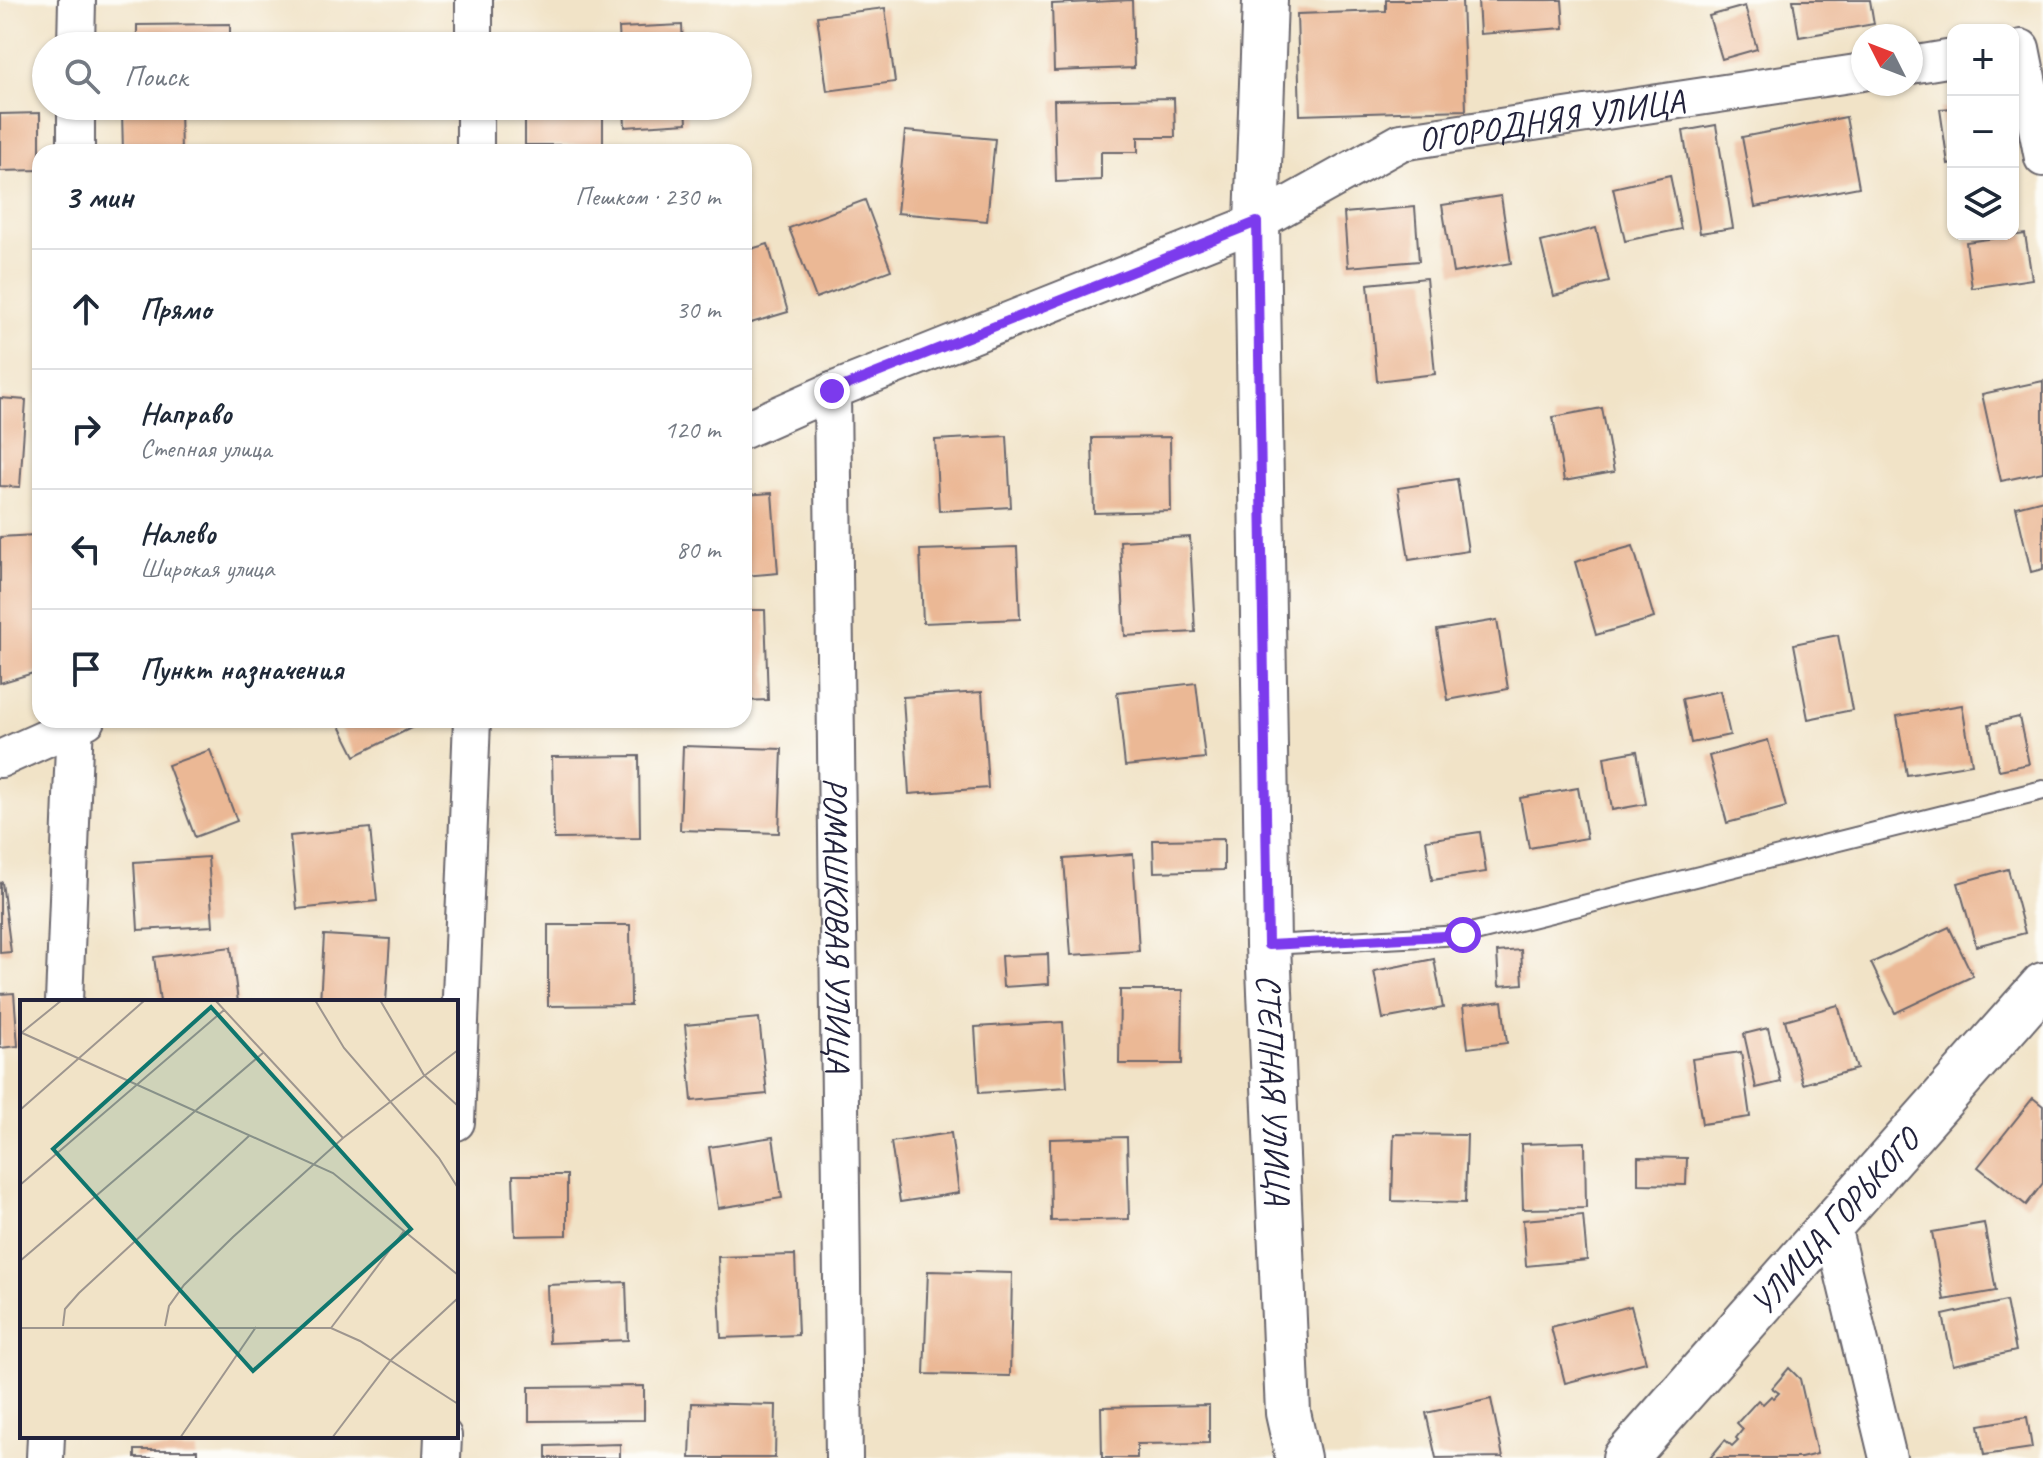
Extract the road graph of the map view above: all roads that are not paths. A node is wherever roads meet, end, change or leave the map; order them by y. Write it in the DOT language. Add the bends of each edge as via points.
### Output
graph roads {
  1 [pos="77,0"];
  2 [pos="474,0"];
  3 [pos="1265,0"];
  4 [pos="76,32"];
  5 [pos="474,32"];
  6 [pos="2026,47"];
  7 [pos="1947,59"];
  8 [pos="1923,63"];
  9 [pos="1851,74"];
  10 [pos="76,120"];
  11 [pos="475,120"];
  12 [pos="76,144"];
  13 [pos="475,144"];
  14 [pos="2043,158"];
  15 [pos="1257,222"];
  16 [pos="832,391"];
  17 [pos="752,426"];
  18 [pos="66,728"];
  19 [pos="79,728"];
  20 [pos="472,728"];
  21 [pos="0,759"];
  22 [pos="2043,790"];
  23 [pos="1268,945"];
  24 [pos="2043,985"];
  25 [pos="64,1000"];
  26 [pos="458,1072"];
  27 [pos="1832,1226"];
  28 [pos="46,1438"];
  29 [pos="443,1438"];
  30 [pos="45,1458"];
  31 [pos="442,1458"];
  32 [pos="844,1458"];
  33 [pos="1298,1458"];
  34 [pos="1625,1458"];
  35 [pos="1888,1458"];
  1 -- 4 [label="street"];
  2 -- 5 [label="street"];
  3 -- 15 [label="street, СТЕПНАЯ УЛИЦА"];
  6 -- 14 [label="street"];
  7 -- 8 [label="street"];
  9 -- 15 [label="street, ОГОРОДНЯЯ УЛИЦА" via="1401,142"];
  10 -- 12 [label="street"];
  11 -- 13 [label="street"];
  15 -- 16 [label="street, ОГОРОДНЯЯ УЛИЦА"];
  15 -- 23 [label="street, СТЕПНАЯ УЛИЦА"];
  16 -- 17 [label="street, ОГОРОДНЯЯ УЛИЦА"];
  16 -- 32 [label="street, РОМАШКОВАЯ УЛИЦА"];
  18 -- 21 [label="street"];
  19 -- 25 [label="street"];
  20 -- 26 [label="street"];
  22 -- 23 [label="lane" via="1463,935"];
  23 -- 33 [label="street, СТЕПНАЯ УЛИЦА" via="1288,1413"];
  24 -- 27 [label="street, УЛИЦА ГОРЬКОГО"];
  27 -- 34 [label="street, УЛИЦА ГОРЬКОГО"];
  27 -- 35 [label="street"];
  28 -- 30 [label="street"];
  29 -- 31 [label="street"];
}
